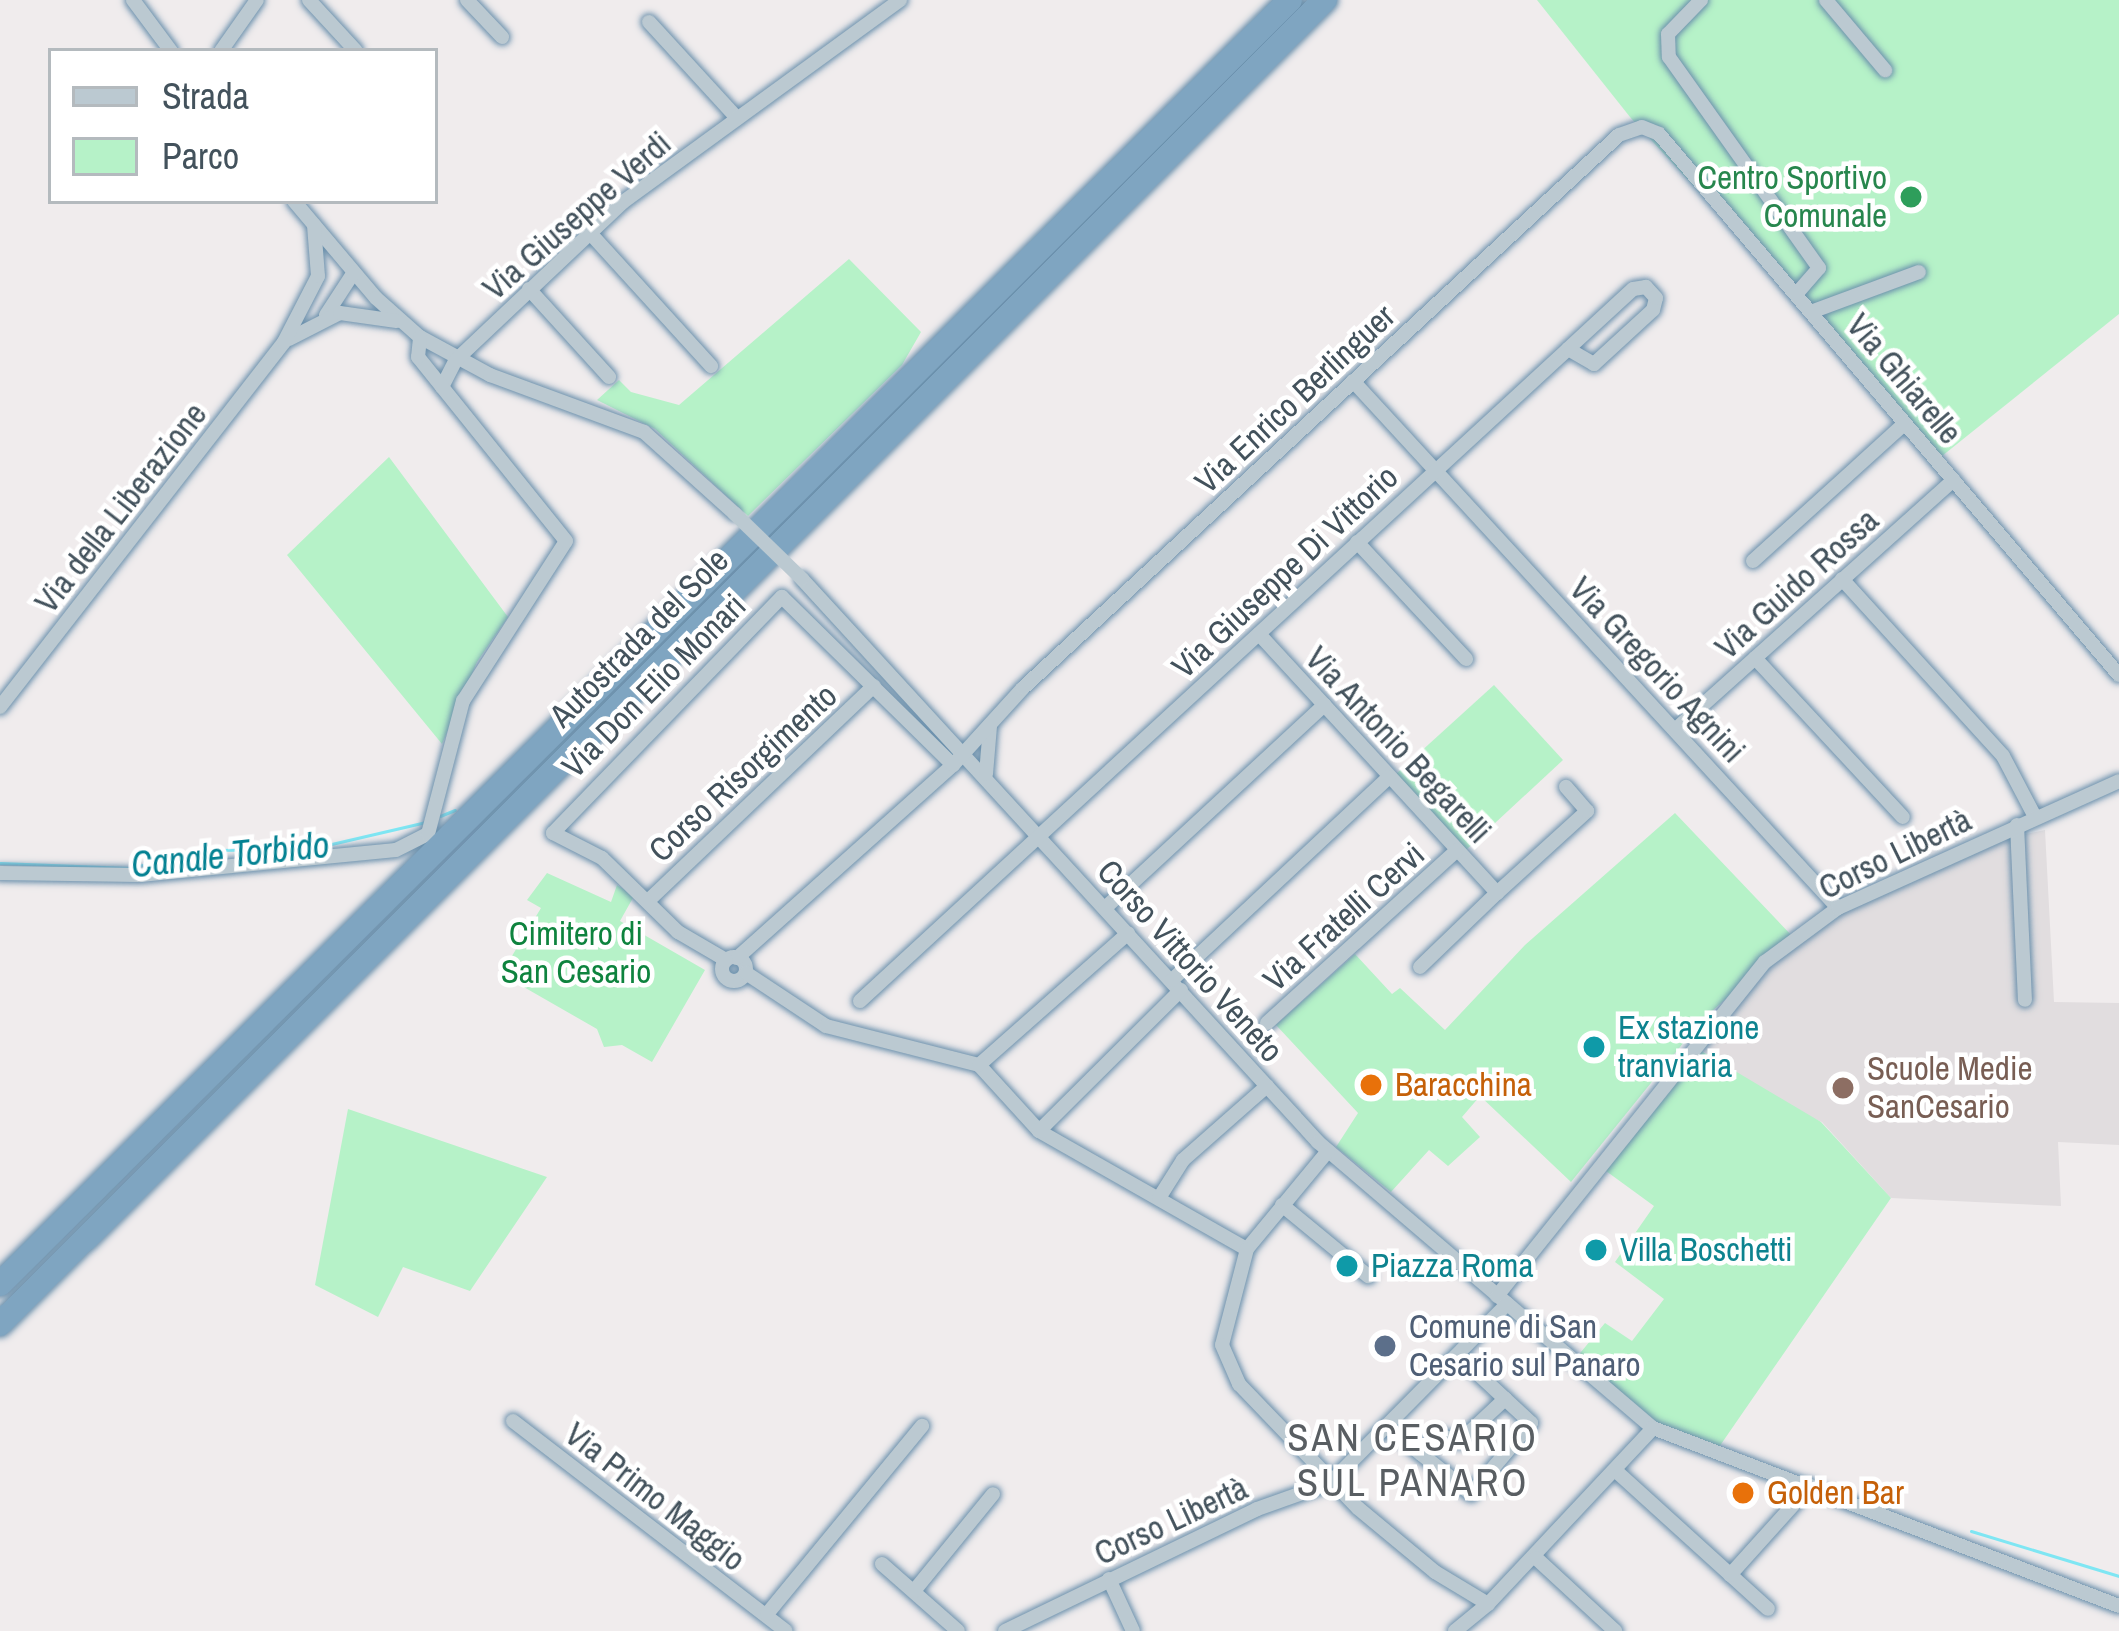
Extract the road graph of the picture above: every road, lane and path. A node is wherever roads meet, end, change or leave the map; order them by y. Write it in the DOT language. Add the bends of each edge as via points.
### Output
graph roads {
  1 [pos="133,0"];
  2 [pos="257,0"];
  3 [pos="309,0"];
  4 [pos="467,0"];
  5 [pos="900,0"];
  6 [pos="1290,0"];
  7 [pos="1325,0"];
  8 [pos="1701,0"];
  9 [pos="1826,0"];
  10 [pos="649,22"];
  11 [pos="502,37"];
  12 [pos="169,48"];
  13 [pos="223,48"];
  14 [pos="353,48"];
  15 [pos="1885,70"];
  16 [pos="737,118"];
  17 [pos="1642,127"];
  18 [pos="296,204"];
  19 [pos="314,225"];
  20 [pos="590,233"];
  21 [pos="354,272"];
  22 [pos="1919,272"];
  23 [pos="530,289"];
  24 [pos="311,290"];
  25 [pos="1796,294"];
  26 [pos="1811,312"];
  27 [pos="322,319"];
  28 [pos="403,323"];
  29 [pos="420,337"];
  30 [pos="284,342"];
  31 [pos="1568,349"];
  32 [pos="456,360"];
  33 [pos="711,366"];
  34 [pos="609,377"];
  35 [pos="1353,381"];
  36 [pos="442,387"];
  37 [pos="1905,423"];
  38 [pos="1433,472"];
  39 [pos="1954,480"];
  40 [pos="1358,542"];
  41 [pos="1753,561"];
  42 [pos="1842,580"];
  43 [pos="1259,634"];
  44 [pos="1755,658"];
  45 [pos="1466,659"];
  46 [pos="2119,674"];
  47 [pos="874,686"];
  48 [pos="1324,705"];
  49 [pos="0,707"];
  50 [pos="992,721"];
  51 [pos="943,727"];
  52 [pos="1676,729"];
  53 [pos="964,750"];
  54 [pos="953,765"];
  55 [pos="986,775"];
  56 [pos="1389,777"];
  57 [pos="2119,781"];
  58 [pos="1567,788"];
  59 [pos="1903,817"];
  60 [pos="2035,817"];
  61 [pos="2018,825"];
  62 [pos="1041,836"];
  63 [pos="1457,850"];
  64 [pos="0,873"];
  65 [pos="1497,893"];
  66 [pos="650,898"];
  67 [pos="1105,908"];
  68 [pos="1838,908"];
  69 [pos="1128,933"];
  70 [pos="732,959"];
  71 [pos="1420,967"];
  72 [pos="1177,985"];
  73 [pos="2025,1000"];
  74 [pos="860,1001"];
  75 [pos="1267,1023"];
  76 [pos="979,1065"];
  77 [pos="1268,1086"];
  78 [pos="1039,1131"];
  79 [pos="1328,1151"];
  80 [pos="1159,1198"];
  81 [pos="1282,1205"];
  82 [pos="1247,1249"];
  83 [pos="1368,1276"];
  84 [pos="0,1283"];
  85 [pos="1502,1300"];
  86 [pos="0,1324"];
  87 [pos="1460,1357"];
  88 [pos="1505,1399"];
  89 [pos="513,1421"];
  90 [pos="922,1426"];
  91 [pos="1653,1428"];
  92 [pos="1390,1429"];
  93 [pos="1421,1454"];
  94 [pos="1616,1471"];
  95 [pos="1330,1483"];
  96 [pos="1810,1486"];
  97 [pos="993,1494"];
  98 [pos="1536,1558"];
  99 [pos="882,1564"];
  100 [pos="1730,1575"];
  101 [pos="1109,1579"];
  102 [pos="914,1591"];
  103 [pos="1488,1604"];
  104 [pos="2119,1606"];
  105 [pos="1768,1610"];
  106 [pos="766,1614"];
  107 [pos="786,1631"];
  108 [pos="958,1631"];
  109 [pos="1005,1631"];
  110 [pos="1133,1631"];
  111 [pos="1455,1631"];
  112 [pos="1615,1631"];
  1 -- 12 [label="street"];
  2 -- 13 [label="street"];
  3 -- 14 [label="street"];
  4 -- 11 [label="street"];
  5 -- 16 [label="street, Via Giuseppe Verdi"];
  6 -- 84 [label="highway, Autostrada del Sole"];
  7 -- 86 [label="highway, Autostrada del Sole"];
  8 -- 25 [label="street" via="1668,34 1669,57 1820,268"];
  9 -- 15 [label="street"];
  10 -- 16 [label="street"];
  16 -- 20 [label="street, Via Giuseppe Verdi"];
  17 -- 25 [label="street, Via Ghiarelle" via="1659,134"];
  17 -- 35 [label="street, Via Enrico Berlinguer" via="1619,135"];
  18 -- 19 [label="street, Corso Vittorio Veneto"];
  19 -- 21 [label="street, Corso Vittorio Veneto"];
  19 -- 24 [label="street, Via della Liberazione" via="320,253"];
  20 -- 23 [label="street, Via Giuseppe Verdi"];
  20 -- 33 [label="street"];
  21 -- 24 [label="street"];
  21 -- 27 [label="street, Via della Liberazione"];
  21 -- 28 [label="street, Corso Vittorio Veneto"];
  22 -- 26 [label="street"];
  23 -- 32 [label="street, Via Giuseppe Verdi"];
  23 -- 34 [label="street"];
  24 -- 30 [label="street, Via della Liberazione"];
  25 -- 26 [label="street, Via Ghiarelle"];
  26 -- 37 [label="street, Via Ghiarelle"];
  27 -- 28 [label="street" via="351,312"];
  27 -- 30 [label="street, Via della Liberazione"];
  28 -- 29 [label="street, Corso Vittorio Veneto"];
  29 -- 32 [label="street, Corso Vittorio Veneto"];
  29 -- 36 [label="street" via="418,357"];
  30 -- 49 [label="street, Via della Liberazione"];
  31 -- 31 [label="street, Via Giuseppe Di Vittorio" via="1594,364 1653,310 1655,298 1646,287 1633,289"];
  31 -- 38 [label="street, Via Giuseppe Di Vittorio"];
  32 -- 36 [label="street"];
  32 -- 51 [label="street, Corso Vittorio Veneto, bridge" via="634,426 802,579"];
  35 -- 38 [label="street, Via Gregorio Agnini"];
  35 -- 50 [label="street, Via Enrico Berlinguer"];
  36 -- 64 [label="street" via="566,541 463,701 433,820 395,850 140,875"];
  37 -- 39 [label="street, Via Ghiarelle"];
  37 -- 41 [label="street"];
  38 -- 40 [label="street, Via Giuseppe Di Vittorio"];
  38 -- 52 [label="street, Via Gregorio Agnini"];
  39 -- 42 [label="street, Via Guido Rossa"];
  39 -- 46 [label="street, Via Ghiarelle"];
  40 -- 43 [label="street, Via Giuseppe Di Vittorio"];
  40 -- 45 [label="street"];
  42 -- 44 [label="street, Via Guido Rossa"];
  42 -- 60 [label="street" via="2003,756"];
  43 -- 48 [label="street, Via Antonio Begarelli"];
  43 -- 62 [label="street, Via Giuseppe Di Vittorio"];
  44 -- 52 [label="street, Via Guido Rossa"];
  44 -- 59 [label="street"];
  47 -- 54 [label="street, Via Don Elio Monari"];
  47 -- 66 [label="street, Corso Risorgimento"];
  47 -- 66 [label="street, Via Don Elio Monari" via="782,597 553,833"];
  48 -- 56 [label="street, Via Antonio Begarelli"];
  48 -- 67 [label="street"];
  50 -- 51 [label="street"];
  50 -- 53 [label="street, Via Enrico Berlinguer"];
  50 -- 55 [label="street"];
  51 -- 53 [label="street, Corso Vittorio Veneto"];
  52 -- 68 [label="street, Via Gregorio Agnini"];
  53 -- 54 [label="street, Via Enrico Berlinguer"];
  53 -- 55 [label="street, Corso Vittorio Veneto"];
  54 -- 70 [label="street, Via Enrico Berlinguer"];
  55 -- 62 [label="street, Corso Vittorio Veneto"];
  56 -- 63 [label="street, Via Antonio Begarelli"];
  56 -- 72 [label="street"];
  57 -- 60 [label="street, Corso Libertà"];
  58 -- 65 [label="street, Via Antonio Begarelli" via="1587,811"];
  60 -- 61 [label="street, Corso Libertà"];
  61 -- 68 [label="street, Corso Libertà"];
  61 -- 73 [label="street"];
  62 -- 67 [label="street, Corso Vittorio Veneto"];
  62 -- 74 [label="street, Via Giuseppe Di Vittorio"];
  63 -- 65 [label="street, Via Antonio Begarelli"];
  63 -- 75 [label="street, Via Fratelli Cervi"];
  65 -- 71 [label="street, Via Antonio Begarelli"];
  66 -- 70 [label="street" via="678,932"];
  67 -- 69 [label="street, Corso Vittorio Veneto"];
  68 -- 85 [label="street, Corso Libertà" via="1725,1003"];
  69 -- 72 [label="street, Corso Vittorio Veneto"];
  69 -- 76 [label="street"];
  70 -- 76 [label="street" via="729,980 746,973 826,1026"];
  72 -- 77 [label="street, Corso Vittorio Veneto"];
  72 -- 78 [label="street"];
  76 -- 78 [label="street"];
  77 -- 79 [label="street, Corso Vittorio Veneto"];
  77 -- 80 [label="street" via="1183,1160"];
  78 -- 82 [label="street"];
  79 -- 81 [label="street"];
  79 -- 85 [label="street, Corso Vittorio Veneto"];
  81 -- 82 [label="street"];
  81 -- 83 [label="street"];
  82 -- 95 [label="street" via="1222,1324 1226,1360"];
  85 -- 87 [label="street, Corso Libertà"];
  85 -- 91 [label="street, Corso Vittorio Veneto"];
  87 -- 88 [label="street"];
  87 -- 92 [label="street, Corso Libertà"];
  88 -- 93 [label="street" via="1460,1441 1437,1435"];
  88 -- 93 [label="street" via="1532,1424 1471,1494"];
  89 -- 106 [label="street, Via Primo Maggio"];
  90 -- 106 [label="street"];
  91 -- 94 [label="street"];
  91 -- 96 [label="street, Corso Vittorio Veneto"];
  92 -- 93 [label="street"];
  92 -- 95 [label="street, Corso Libertà"];
  94 -- 98 [label="street"];
  94 -- 100 [label="street"];
  95 -- 101 [label="street, Corso Libertà"];
  95 -- 103 [label="street" via="1435,1572"];
  96 -- 100 [label="street"];
  96 -- 104 [label="street, Corso Vittorio Veneto"];
  97 -- 102 [label="street"];
  98 -- 103 [label="street"];
  98 -- 112 [label="street"];
  99 -- 102 [label="street"];
  100 -- 105 [label="street"];
  101 -- 109 [label="street, Corso Libertà"];
  101 -- 110 [label="street"];
  102 -- 108 [label="street"];
  103 -- 111 [label="street"];
  106 -- 107 [label="street, Via Primo Maggio"];
}
